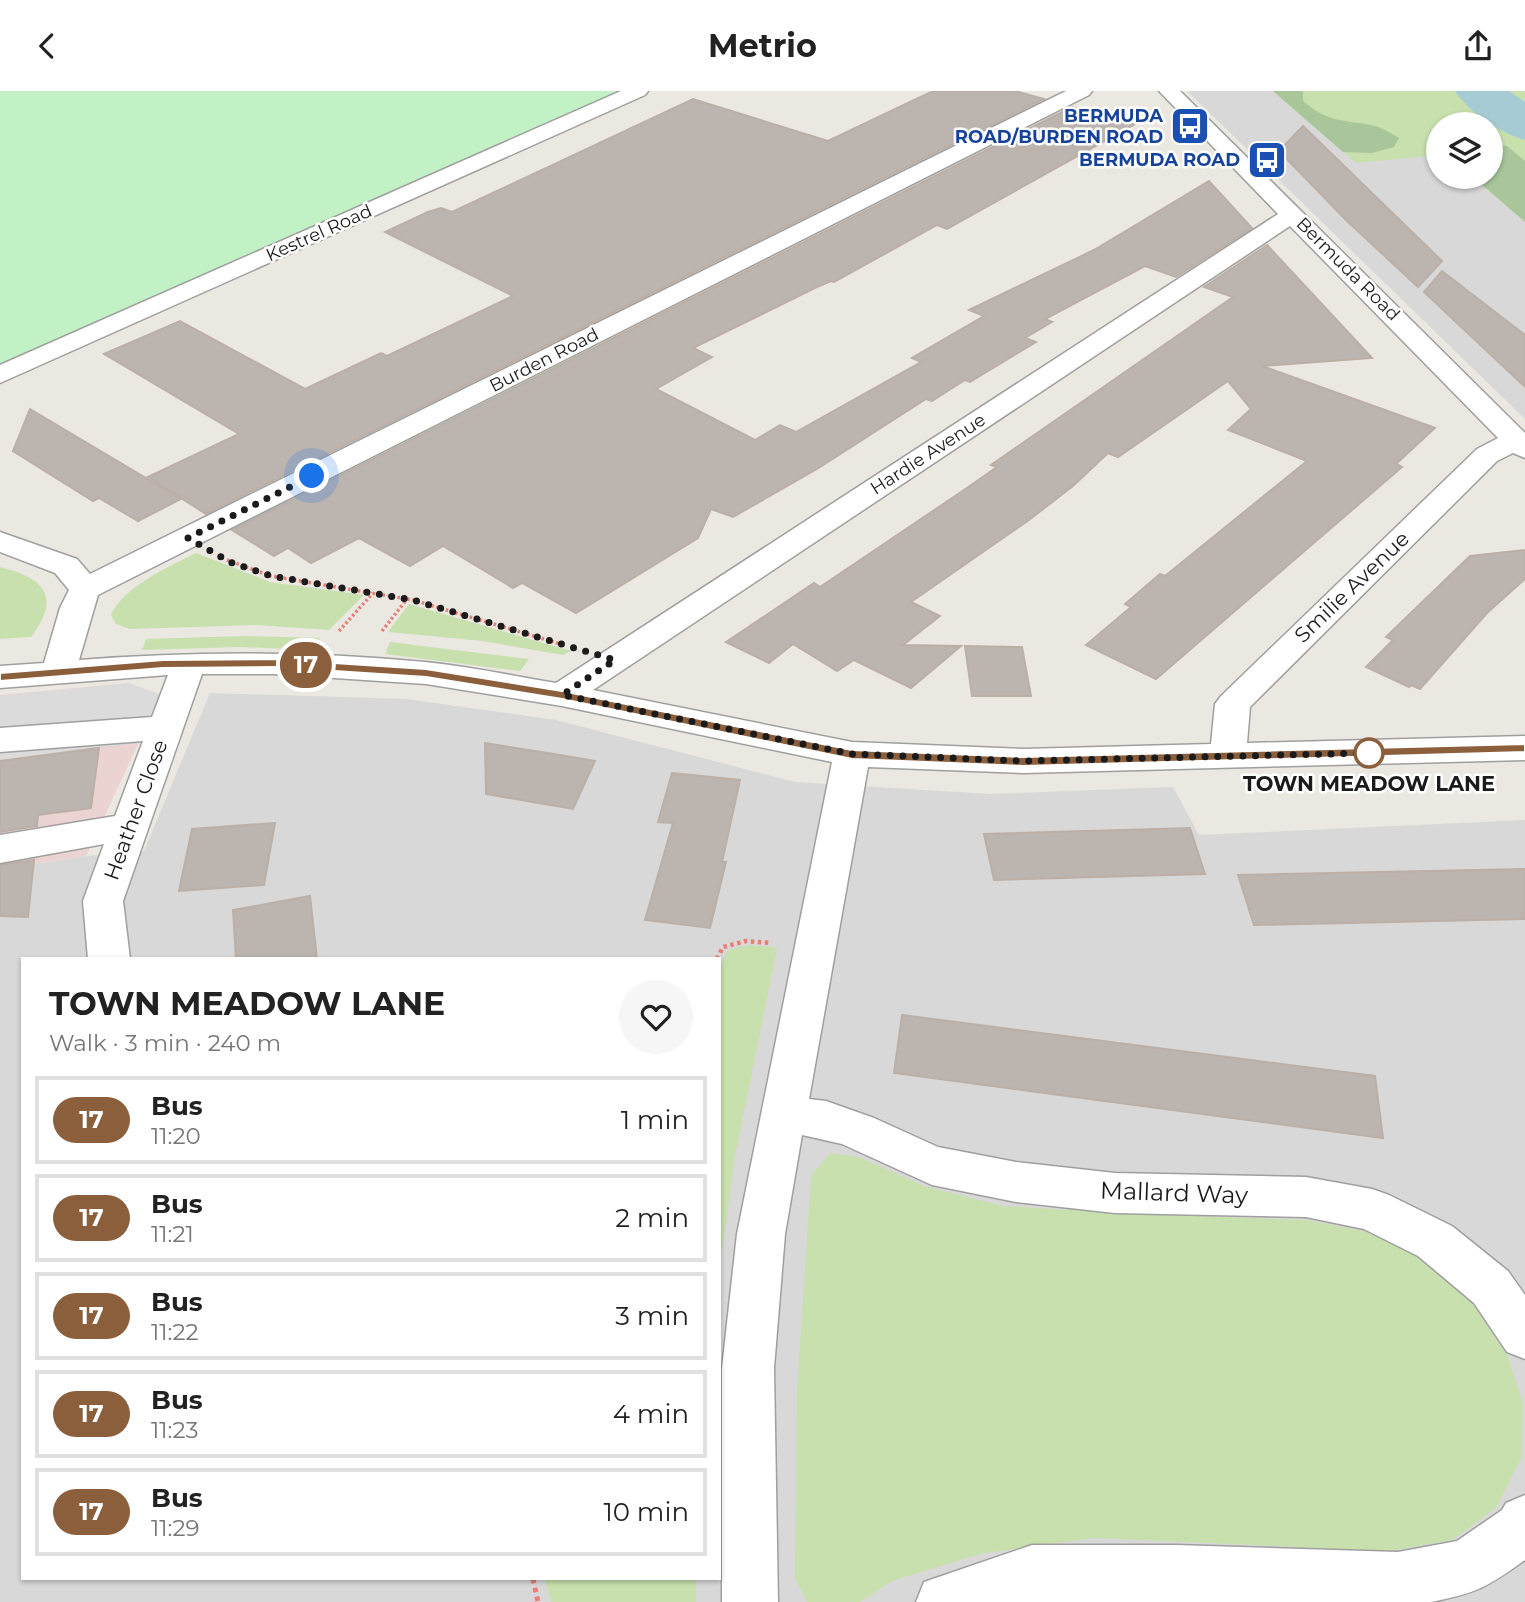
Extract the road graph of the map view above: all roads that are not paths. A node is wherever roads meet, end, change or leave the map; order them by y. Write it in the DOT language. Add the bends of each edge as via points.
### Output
graph roads {
  1 [pos="638,91"];
  2 [pos="1082,91"];
  3 [pos="1169,91"];
  4 [pos="1295,216"];
  5 [pos="0,375"];
  6 [pos="1520,445"];
  7 [pos="0,541"];
  8 [pos="85,589"];
  9 [pos="189,664"];
  10 [pos="58,673"];
  11 [pos="0,677"];
  12 [pos="562,695"];
  13 [pos="167,728"];
  14 [pos="0,740"];
  15 [pos="1525,748"];
  16 [pos="852,754"];
  17 [pos="1228,756"];
  18 [pos="128,827"];
  19 [pos="0,849"];
  20 [pos="109,957"];
  21 [pos="784,1114"];
  22 [pos="1525,1336"];
  23 [pos="1525,1522"];
  24 [pos="750,1602"];
  25 [pos="944,1602"];
  1 -- 5 [label="street, Kestrel Road"];
  2 -- 8 [label="street, Burden Road"];
  3 -- 4 [label="street, Bermuda Road"];
  4 -- 6 [label="street, Bermuda Road"];
  4 -- 12 [label="street, Hardie Avenue" via="1279,222"];
  6 -- 17 [label="street, Smilie Avenue" via="1487,455 1233,703"];
  7 -- 8 [label="street" via="66,566"];
  8 -- 10 [label="street"];
  9 -- 10 [label="street"];
  9 -- 12 [label="street" via="273,663 426,673"];
  9 -- 13 [label="street, Heather Close"];
  10 -- 11 [label="street"];
  12 -- 16 [label="street"];
  13 -- 14 [label="street"];
  13 -- 18 [label="street, Heather Close"];
  15 -- 17 [label="street"];
  16 -- 17 [label="street" via="1024,761"];
  16 -- 21 [label="street"];
  18 -- 19 [label="street"];
  18 -- 20 [label="street, Heather Close" via="103,901"];
  21 -- 22 [label="street, Mallard Way" via="827,1120 932,1165 1016,1182 1115,1193 1306,1197 1372,1210 1444,1248 1491,1287"];
  21 -- 24 [label="street" via="761,1234 748,1368"];
  23 -- 25 [label="street" via="1468,1567 1398,1580 1032,1573"];
}
